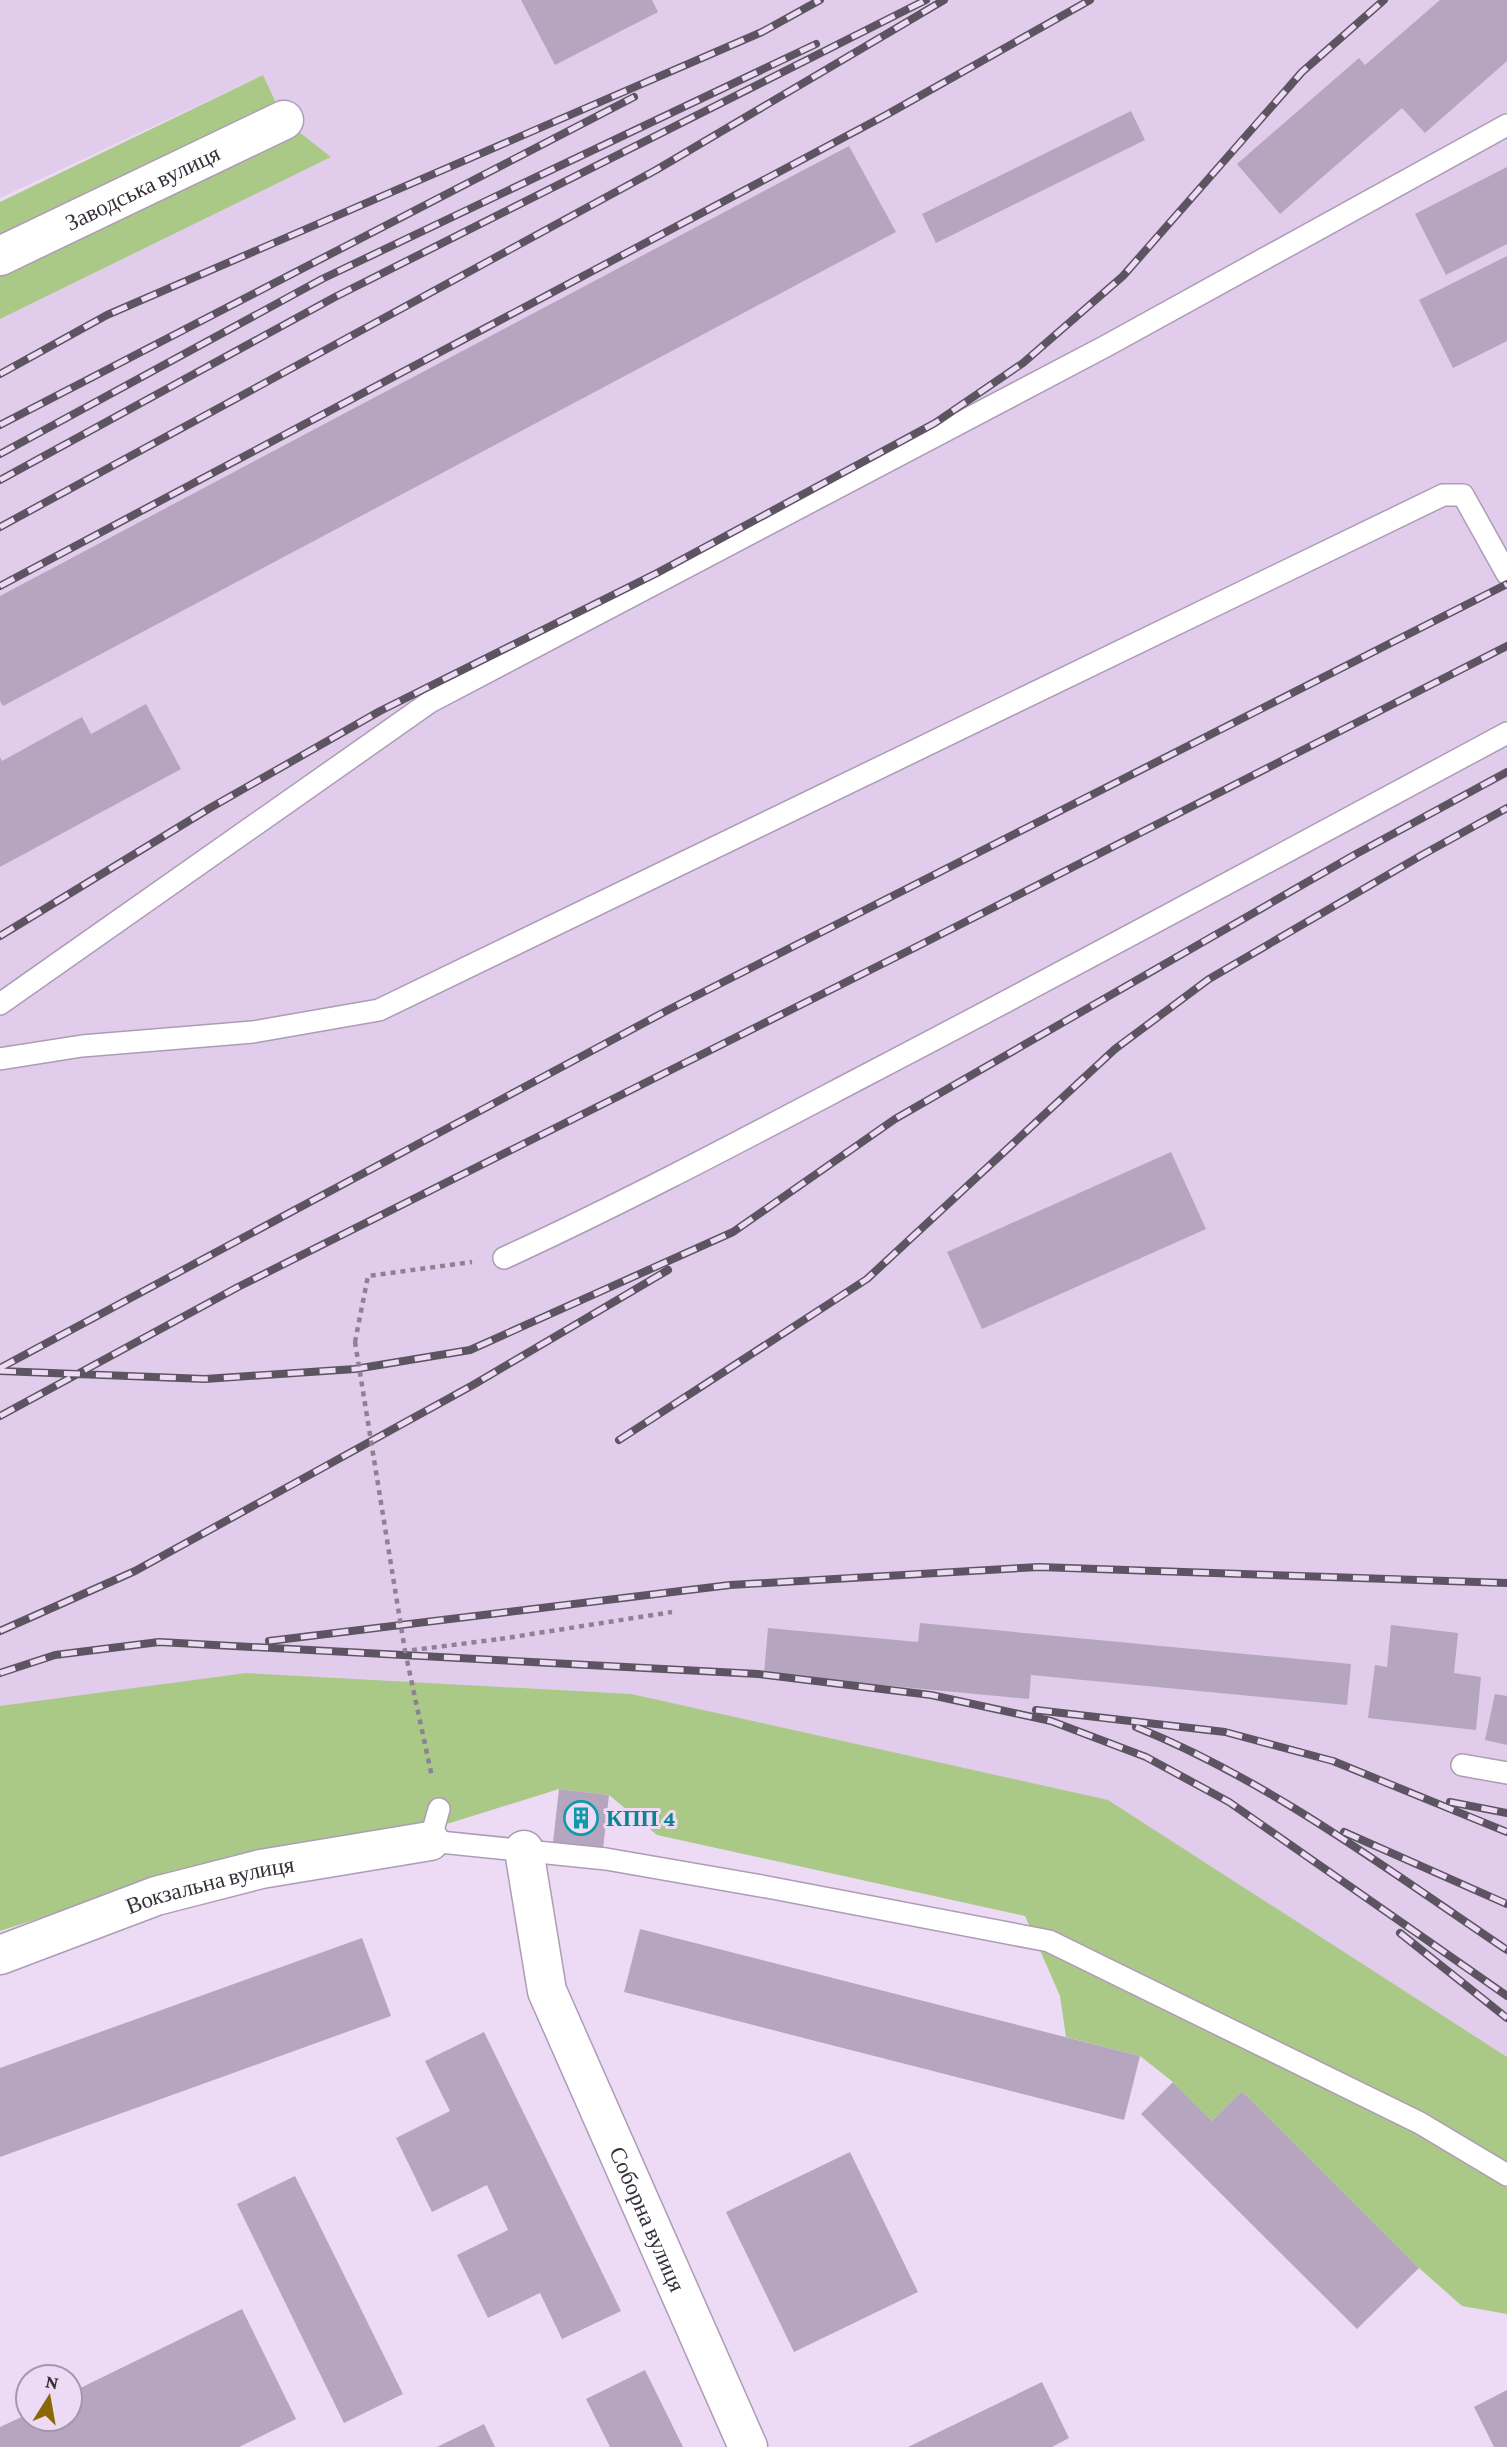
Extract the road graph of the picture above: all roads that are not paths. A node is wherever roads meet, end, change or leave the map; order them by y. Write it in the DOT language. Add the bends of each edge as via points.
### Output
graph roads {
  1 [pos="284,120"];
  2 [pos="1507,125"];
  3 [pos="0,256"];
  4 [pos="1507,574"];
  5 [pos="1507,733"];
  6 [pos="0,1004"];
  7 [pos="0,1059"];
  8 [pos="504,1258"];
  9 [pos="1462,1765"];
  10 [pos="1507,1773"];
  11 [pos="434,1825"];
  12 [pos="524,1850"];
  13 [pos="0,1955"];
  14 [pos="1507,2175"];
  15 [pos="748,2447"];
  1 -- 3 [label="street, Заводська вулиця"];
  2 -- 6 [label="lane" via="1107,346 430,702"];
  4 -- 7 [label="lane" via="1463,495 1443,495 379,1010 253,1032 82,1046"];
  5 -- 8 [label="lane" via="1086,961 694,1165"];
  9 -- 10 [label="lane"];
  11 -- 12 [label="lane"];
  11 -- 13 [label="street, Вокзальна вулиця" via="156,1896"];
  12 -- 14 [label="lane" via="606,1859 1049,1941 1420,2123"];
  12 -- 15 [label="street, Соборна вулиця" via="547,1991"];
}
